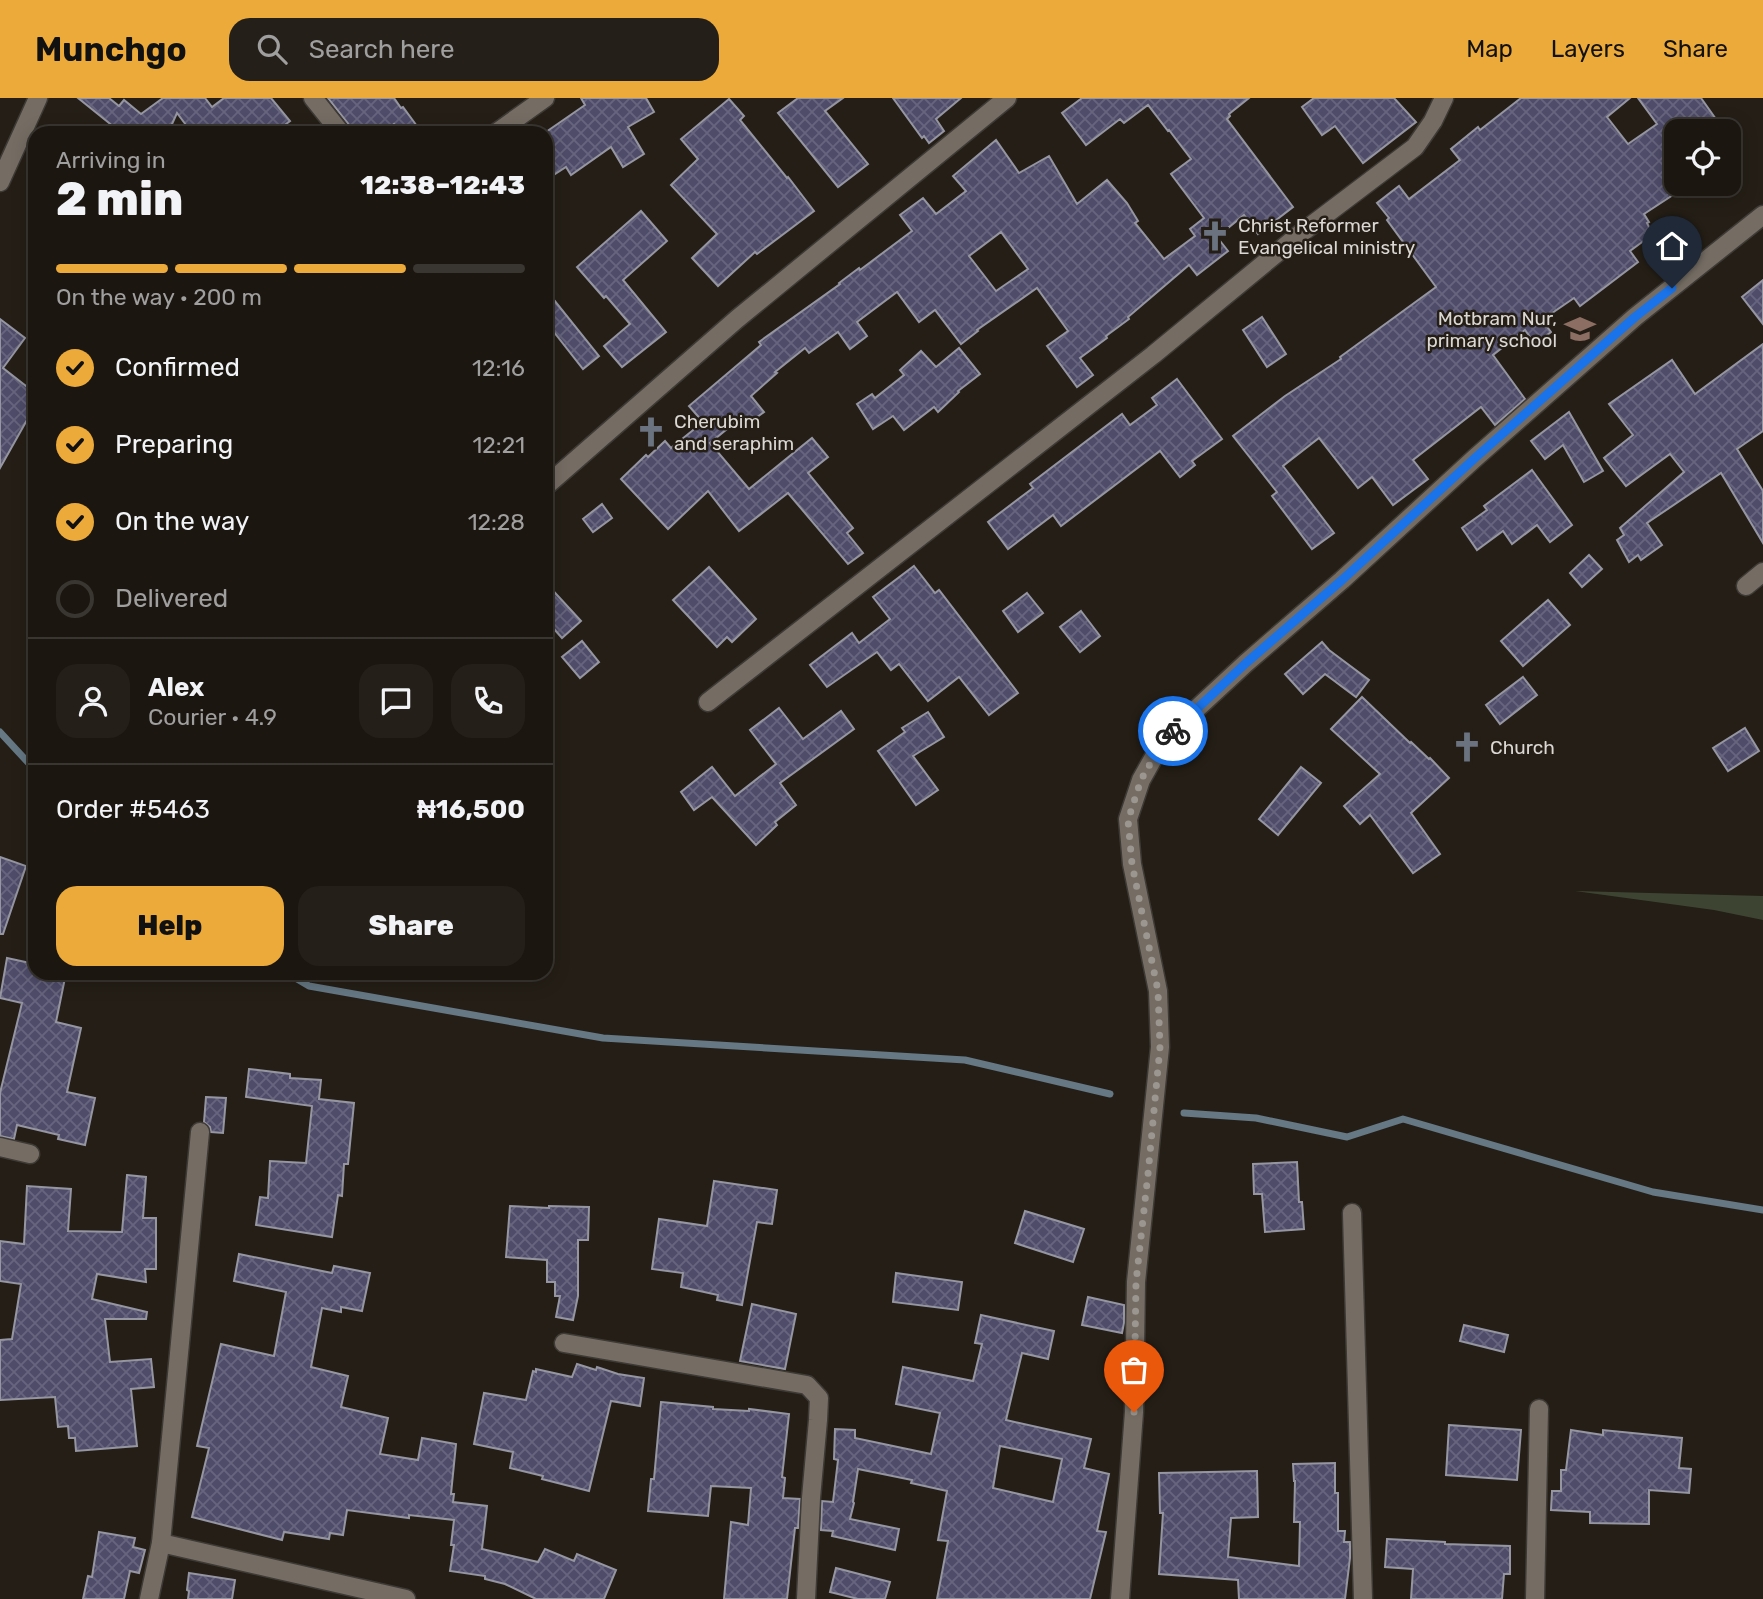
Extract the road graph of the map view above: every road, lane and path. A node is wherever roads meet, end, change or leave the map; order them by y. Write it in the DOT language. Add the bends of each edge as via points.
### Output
graph roads {
  1 [pos="38,98"];
  2 [pos="313,98"];
  3 [pos="545,98"];
  4 [pos="1007,98"];
  5 [pos="1444,98"];
  6 [pos="335,126"];
  7 [pos="506,126"];
  8 [pos="0,182"];
  9 [pos="1763,215"];
  10 [pos="553,480"];
  11 [pos="1763,572"];
  12 [pos="1746,586"];
  13 [pos="708,702"];
  14 [pos="200,1132"];
  15 [pos="0,1147"];
  16 [pos="30,1154"];
  17 [pos="1352,1213"];
  18 [pos="564,1343"];
  19 [pos="1539,1409"];
  20 [pos="162,1543"];
  21 [pos="149,1599"];
  22 [pos="406,1599"];
  23 [pos="806,1599"];
  24 [pos="1120,1599"];
  25 [pos="1363,1599"];
  26 [pos="1535,1599"];
  1 -- 8 [label="street"];
  2 -- 6 [label="street"];
  3 -- 7 [label="street"];
  4 -- 10 [label="street" via="737,319"];
  5 -- 13 [label="street" via="1415,147"];
  9 -- 24 [label="street" via="1635,317 1246,663 1164,739 1141,780 1128,820 1132,864 1158,991 1160,1047 1136,1282 1134,1412"];
  11 -- 12 [label="street"];
  14 -- 20 [label="street"];
  15 -- 16 [label="street"];
  17 -- 25 [label="street"];
  18 -- 23 [label="street" via="807,1385 819,1398"];
  19 -- 26 [label="street"];
  20 -- 21 [label="street"];
  20 -- 22 [label="street"];
}
